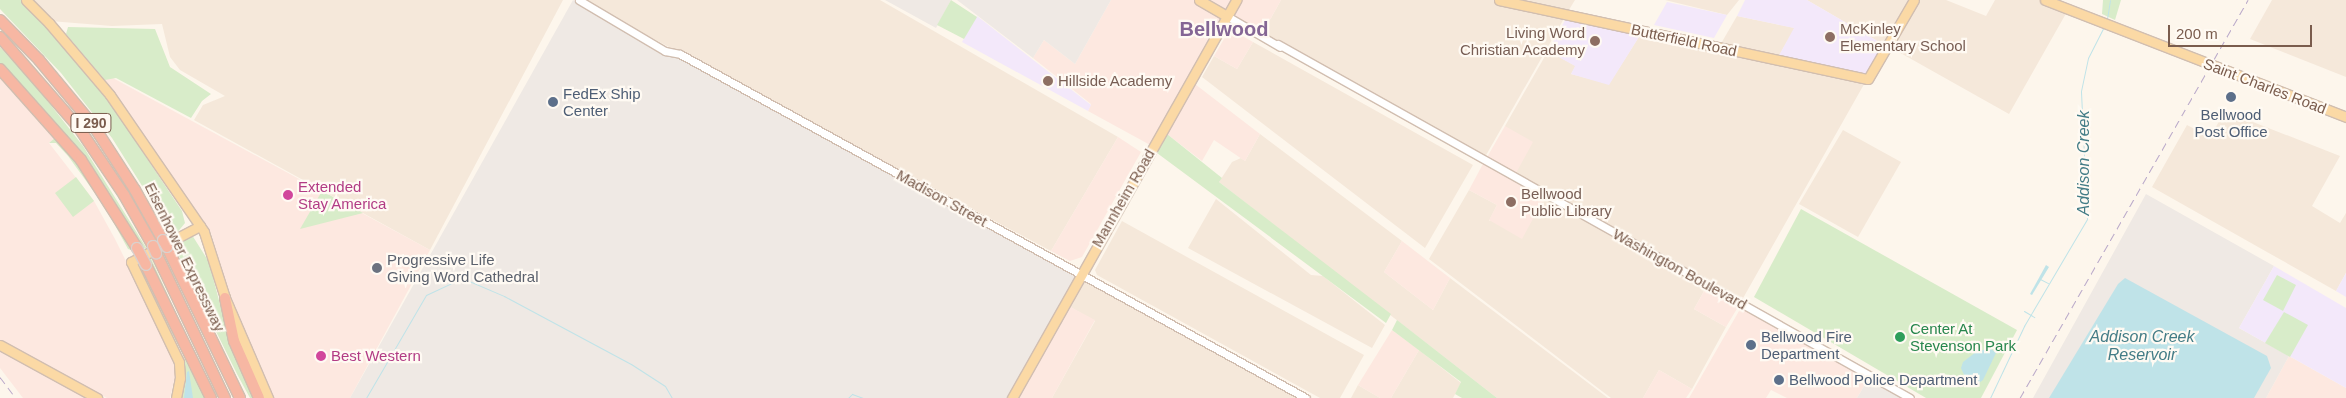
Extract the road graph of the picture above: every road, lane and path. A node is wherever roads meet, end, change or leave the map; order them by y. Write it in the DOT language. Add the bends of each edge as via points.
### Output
graph roads {
  1 [pos="26,0"];
  2 [pos="579,0"];
  3 [pos="1199,0"];
  4 [pos="1236,0"];
  5 [pos="1499,0"];
  6 [pos="1914,0"];
  7 [pos="2045,0"];
  8 [pos="1227,16"];
  9 [pos="0,20"];
  10 [pos="0,37"];
  11 [pos="0,69"];
  12 [pos="2346,117"];
  13 [pos="189,212"];
  14 [pos="196,228"];
  15 [pos="183,234"];
  16 [pos="1081,274"];
  17 [pos="225,298"];
  18 [pos="0,345"];
  19 [pos="97,398"];
  20 [pos="176,398"];
  21 [pos="211,398"];
  22 [pos="225,398"];
  23 [pos="240,398"];
  24 [pos="259,398"];
  25 [pos="268,398"];
  26 [pos="1012,398"];
  27 [pos="1306,398"];
  28 [pos="1910,398"];
  1 -- 13 [label="main road" via="50,23 110,95"];
  2 -- 16 [label="street, Madison Street" via="666,51 680,54"];
  3 -- 8 [label="main road, Washington Boulevard"];
  4 -- 8 [label="main road, Mannheim Road"];
  5 -- 6 [label="main road, Butterfield Road" via="1868,79"];
  7 -- 12 [label="main road, Saint Charles Road"];
  8 -- 16 [label="main road, Mannheim Road"];
  8 -- 28 [label="street, Washington Boulevard"];
  9 -- 23 [label="highway, Eisenhower Expressway / I 290" via="44,66 93,126 132,184"];
  10 -- 22 [label="highway, Eisenhower Expressway / I 290" via="79,128 124,195 155,249"];
  11 -- 21 [label="highway, bridge" via="81,160 146,264"];
  13 -- 14 [label="main road"];
  13 -- 15 [label="main road"];
  14 -- 15 [label="main road"];
  14 -- 17 [label="main road"];
  15 -- 20 [label="main road" via="131,262 179,362"];
  16 -- 26 [label="main road, Mannheim Road"];
  16 -- 27 [label="street, Madison Street"];
  17 -- 24 [label="highway" via="234,341"];
  17 -- 25 [label="main road"];
  18 -- 19 [label="main road"];
}
